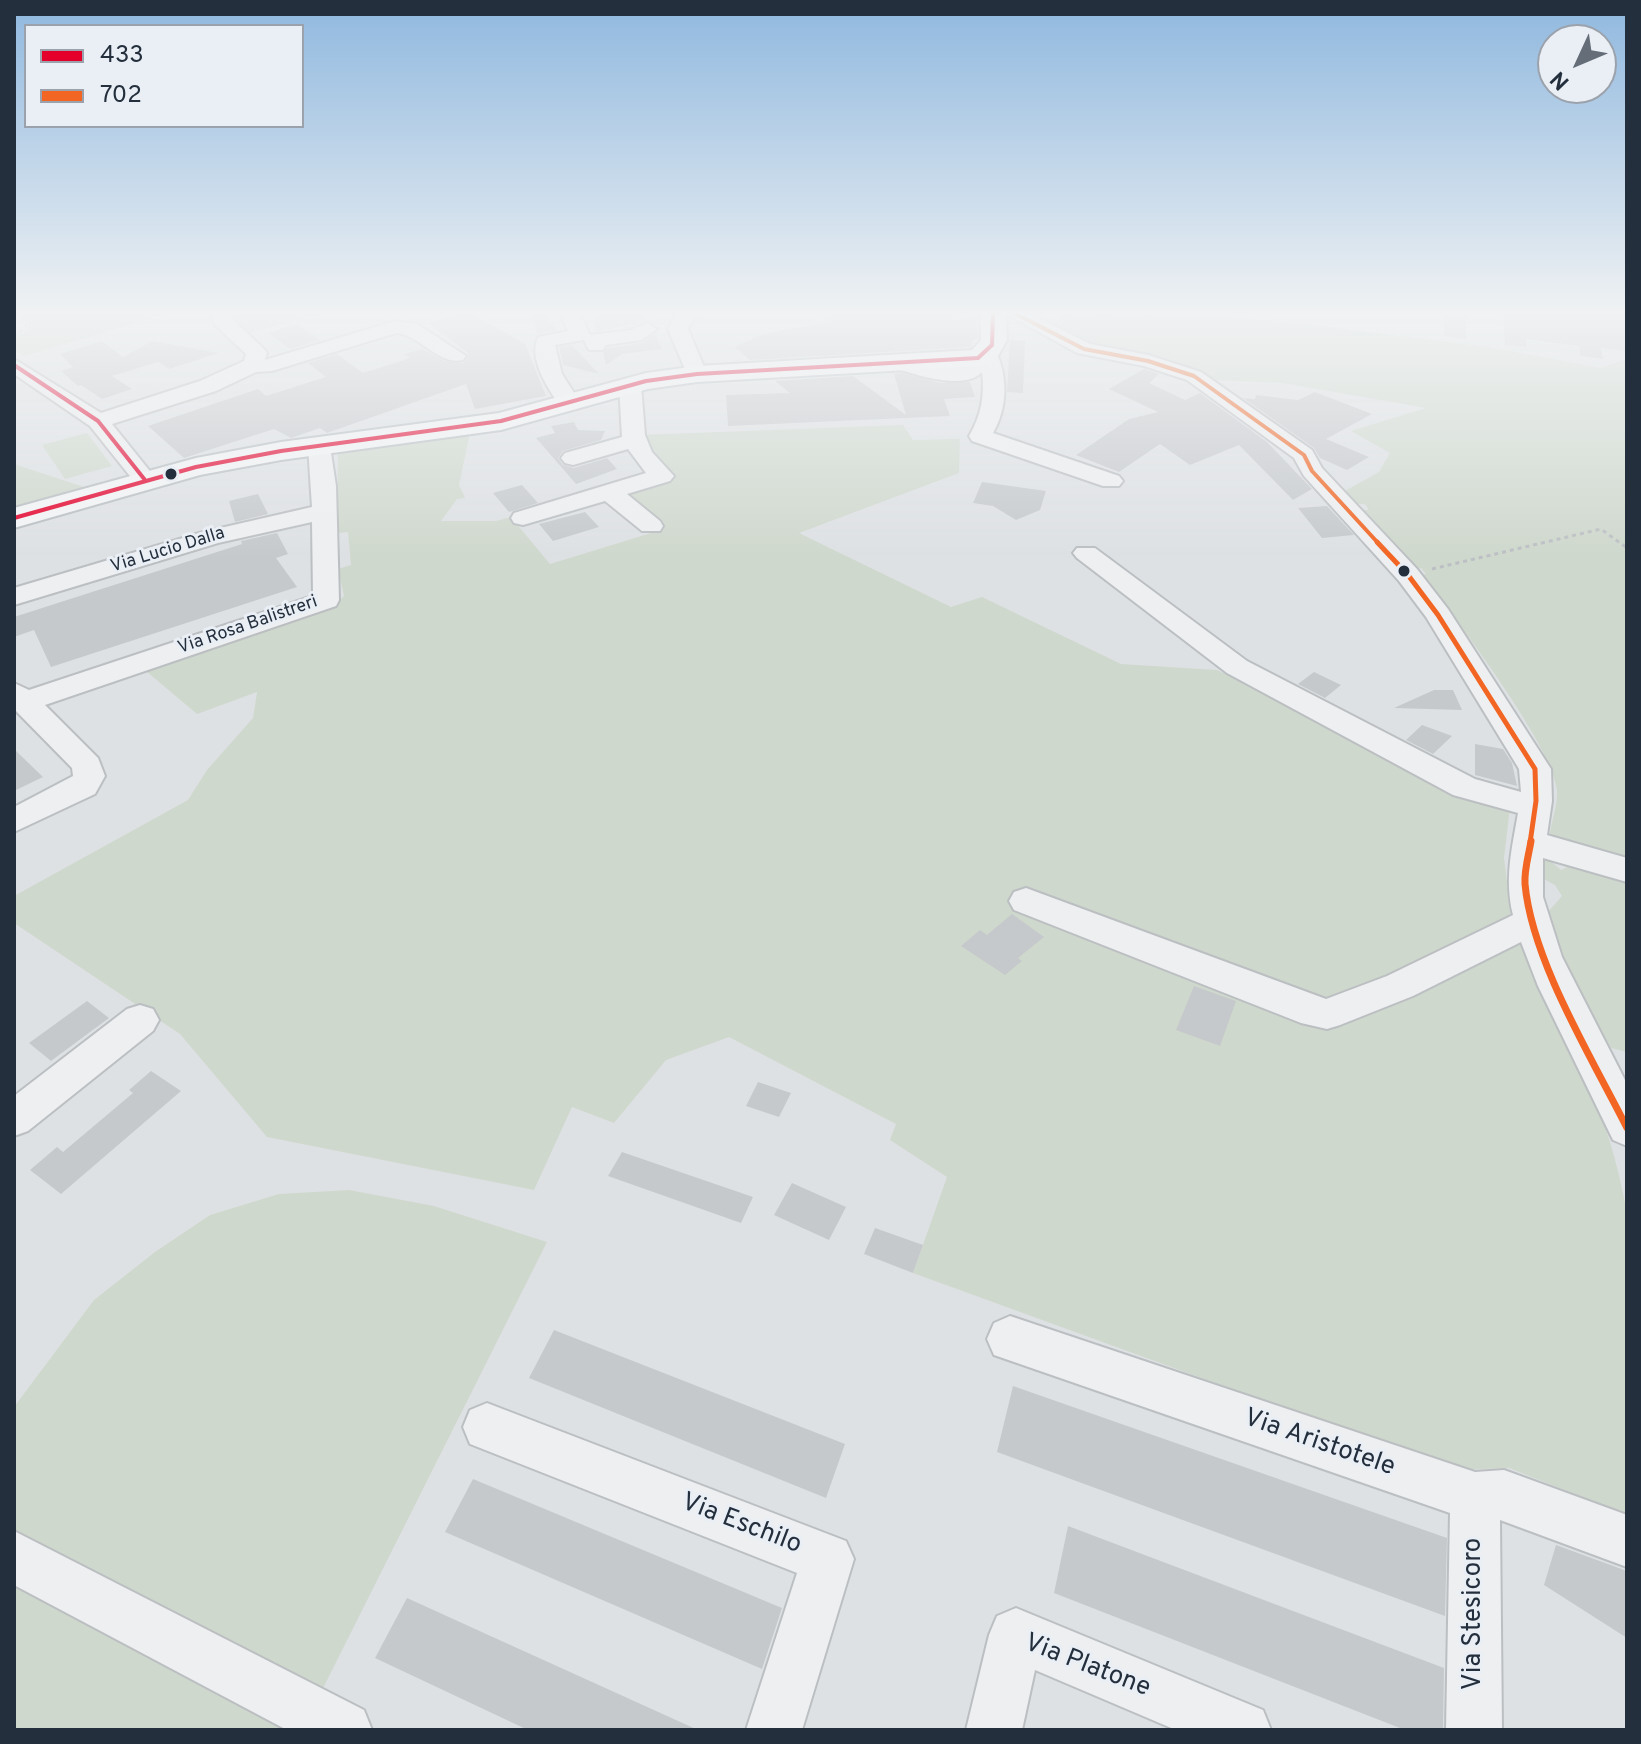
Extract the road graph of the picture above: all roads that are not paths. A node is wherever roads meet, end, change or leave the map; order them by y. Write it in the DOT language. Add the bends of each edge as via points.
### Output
graph roads {
  1 [pos="60,395"];
  2 [pos="178,395"];
  3 [pos="563,395"];
  4 [pos="593,395"];
  5 [pos="630,395"];
  6 [pos="992,395"];
  7 [pos="1222,395"];
  8 [pos="569,402"];
  9 [pos="98,421"];
  10 [pos="635,440"];
  11 [pos="319,446"];
  12 [pos="573,458"];
  13 [pos="145,480"];
  14 [pos="1111,481"];
  15 [pos="609,492"];
  16 [pos="325,512"];
  17 [pos="14,518"];
  18 [pos="523,518"];
  19 [pos="651,526"];
  20 [pos="1086,553"];
  21 [pos="14,597"];
  22 [pos="19,697"];
  23 [pos="1535,807"];
  24 [pos="14,821"];
  25 [pos="1527,844"];
  26 [pos="1627,870"];
  27 [pos="1026,901"];
  28 [pos="1531,921"];
  29 [pos="140,1020"];
  30 [pos="14,1119"];
  31 [pos="1627,1128"];
  32 [pos="1010,1339"];
  33 [pos="487,1427"];
  34 [pos="1475,1497"];
  35 [pos="1627,1541"];
  36 [pos="14,1557"];
  37 [pos="330,1723"];
  38 [pos="774,1730"];
  39 [pos="994,1730"];
  40 [pos="1243,1730"];
  41 [pos="1474,1730"];
  1 -- 9 [label="street"];
  2 -- 9 [label="street"];
  3 -- 8 [label="street"];
  4 -- 8 [label="main road"];
  5 -- 10 [label="street"];
  6 -- 14 [label="street" via="980,436"];
  7 -- 23 [label="street" via="1297,449 1408,575 1528,754 1538,783"];
  8 -- 11 [label="main road" via="501,421"];
  9 -- 13 [label="street"];
  10 -- 12 [label="street"];
  10 -- 15 [label="street" via="641,457 662,476"];
  11 -- 13 [label="main road"];
  11 -- 16 [label="street, Via Rosa Balistreri"];
  13 -- 17 [label="main road"];
  15 -- 18 [label="street"];
  15 -- 19 [label="street"];
  16 -- 21 [label="street, Via Lucio Dalla" via="212,537"];
  16 -- 22 [label="street, Via Rosa Balistreri" via="326,600"];
  20 -- 23 [label="street" via="1237,667 1464,787"];
  22 -- 24 [label="street" via="87,765 89,776 84,786"];
  23 -- 25 [label="street"];
  25 -- 26 [label="street"];
  25 -- 28 [label="street" via="1523,868"];
  27 -- 28 [label="street" via="1327,1014 1400,986"];
  28 -- 31 [label="street"];
  29 -- 30 [label="street"];
  32 -- 34 [label="street, Via Aristotele"];
  33 -- 38 [label="street, Via Eschilo" via="828,1559"];
  34 -- 35 [label="street, Via Aristotele" via="1504,1495"];
  34 -- 41 [label="street, Via Stesicoro"];
  36 -- 37 [label="street"];
  39 -- 40 [label="street, Via Platone" via="1016,1635"];
}
